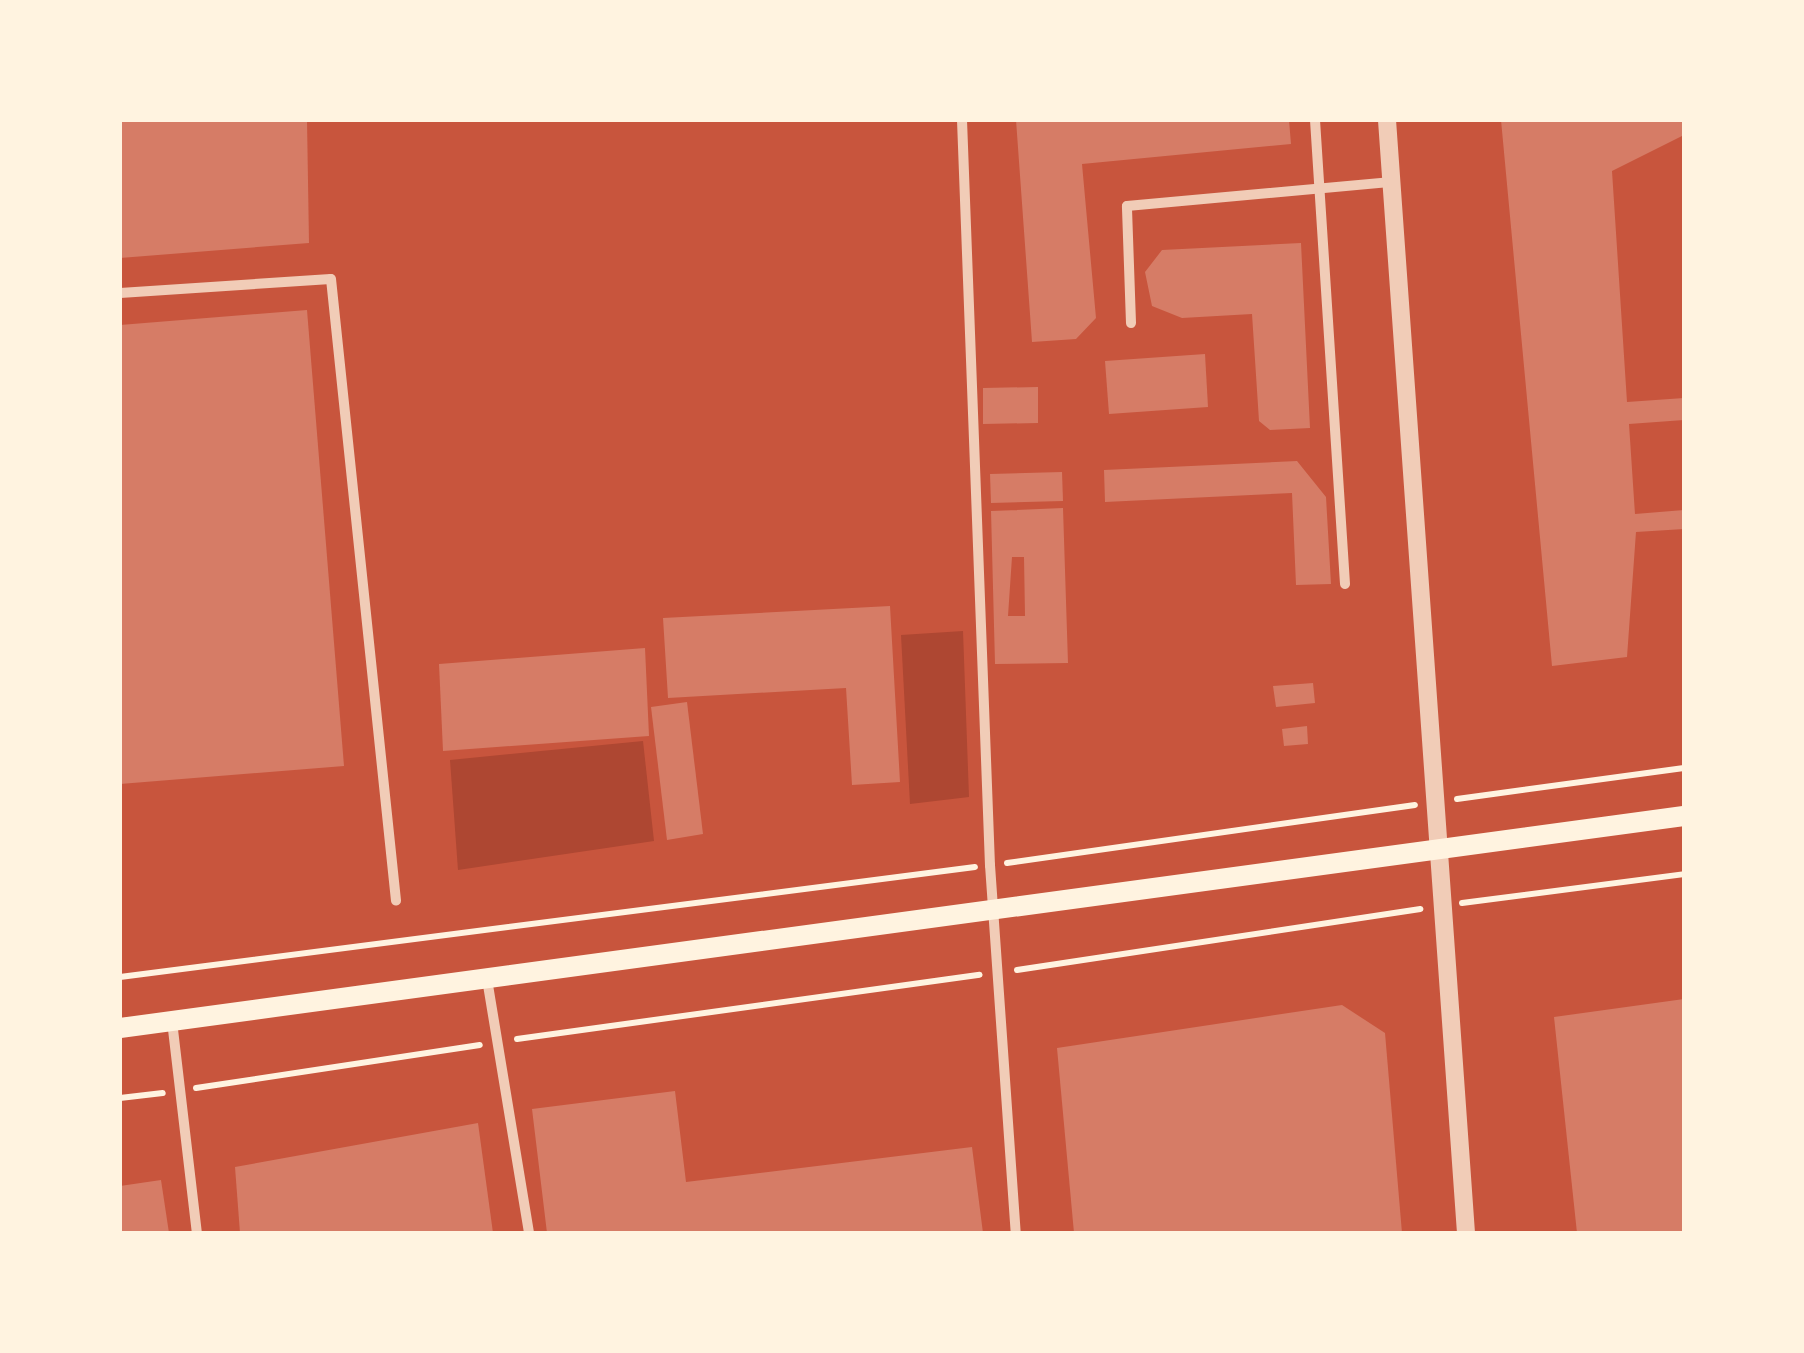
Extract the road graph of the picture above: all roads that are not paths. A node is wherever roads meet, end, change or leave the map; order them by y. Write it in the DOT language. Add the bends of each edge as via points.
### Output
graph roads {
  1 [pos="962,120"];
  2 [pos="1315,120"];
  3 [pos="1387,120"];
  4 [pos="1392,182"];
  5 [pos="1319,189"];
  6 [pos="120,293"];
  7 [pos="1131,324"];
  8 [pos="1345,584"];
  9 [pos="1684,816"];
  10 [pos="1441,852"];
  11 [pos="396,901"];
  12 [pos="993,912"];
  13 [pos="487,979"];
  14 [pos="172,1021"];
  15 [pos="120,1028"];
  16 [pos="197,1233"];
  17 [pos="530,1233"];
  18 [pos="1016,1233"];
  19 [pos="1466,1233"];
  1 -- 12 [label="street"];
  2 -- 5 [label="street"];
  3 -- 4 [label="street"];
  4 -- 5 [label="street"];
  4 -- 10 [label="street"];
  5 -- 7 [label="street" via="1127,206"];
  5 -- 8 [label="street"];
  6 -- 11 [label="street" via="331,278"];
  9 -- 10 [label="main road"];
  10 -- 12 [label="main road"];
  10 -- 19 [label="street"];
  12 -- 13 [label="main road"];
  12 -- 18 [label="street"];
  13 -- 14 [label="main road"];
  13 -- 17 [label="street"];
  14 -- 15 [label="main road"];
  14 -- 16 [label="street"];
}
